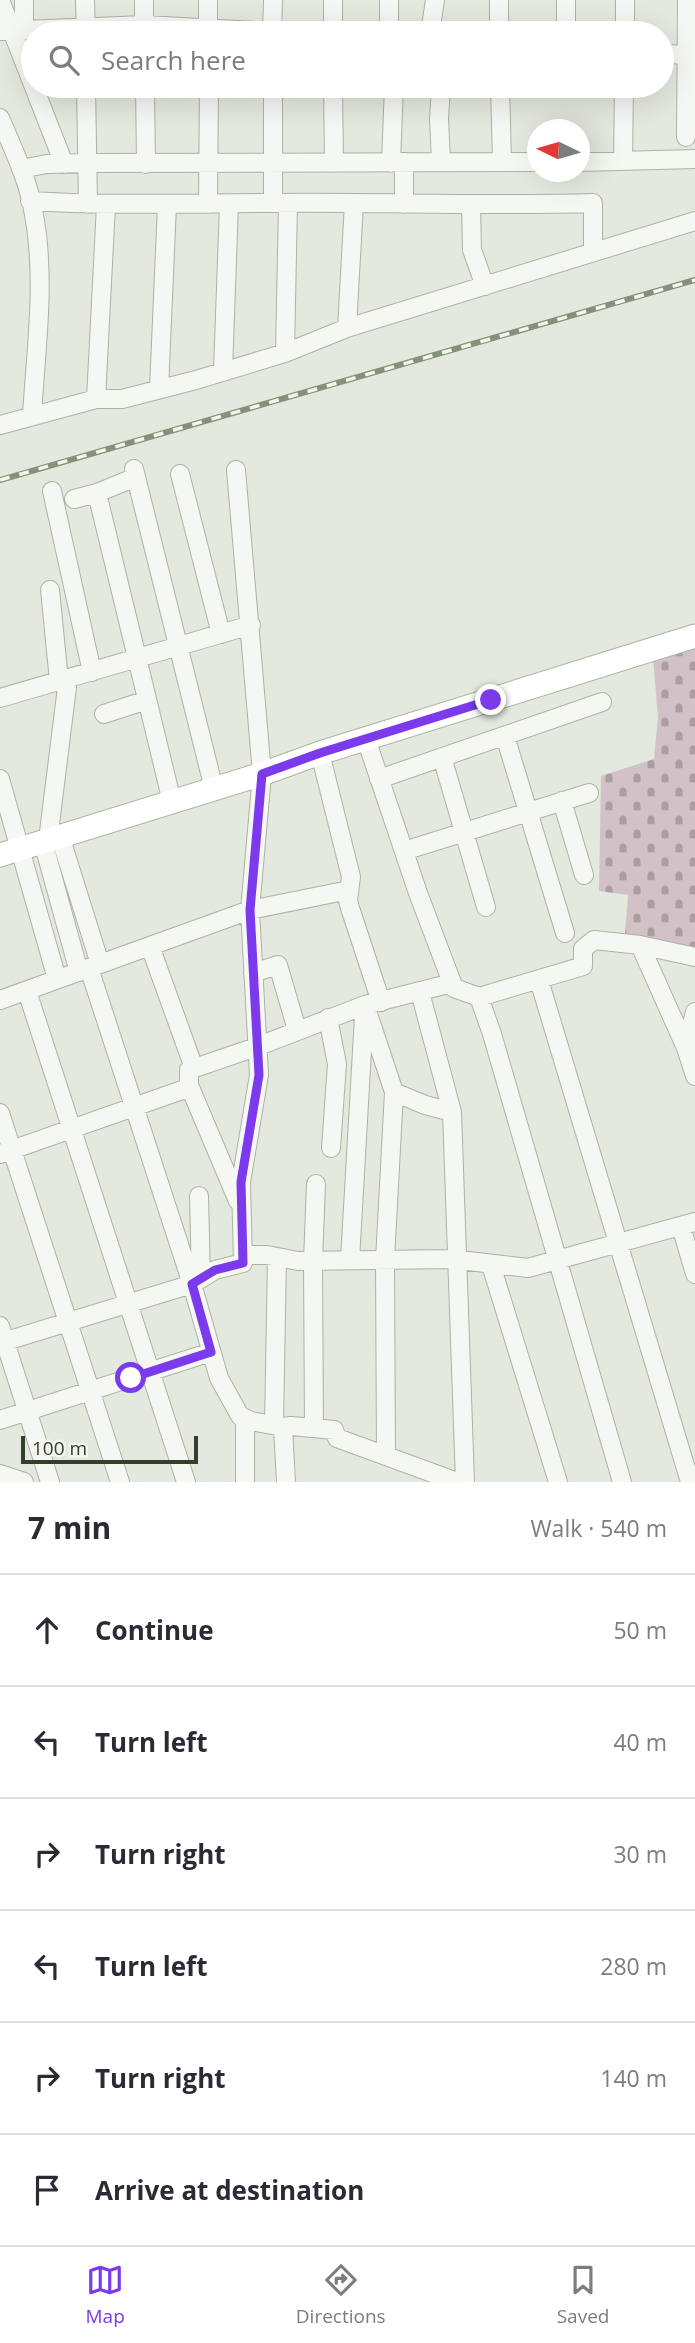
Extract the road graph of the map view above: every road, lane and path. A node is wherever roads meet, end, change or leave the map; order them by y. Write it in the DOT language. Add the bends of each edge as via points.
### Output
graph roads {
  1 [pos="0,0"];
  2 [pos="24,0"];
  3 [pos="85,0"];
  4 [pos="144,0"];
  5 [pos="208,0"];
  6 [pos="273,0"];
  7 [pos="333,0"];
  8 [pos="389,0"];
  9 [pos="435,0"];
  10 [pos="499,0"];
  11 [pos="566,0"];
  12 [pos="625,0"];
  13 [pos="687,0"];
  14 [pos="86,21"];
  15 [pos="144,21"];
  16 [pos="208,21"];
  17 [pos="272,21"];
  18 [pos="333,21"];
  19 [pos="393,21"];
  20 [pos="432,21"];
  21 [pos="499,21"];
  22 [pos="566,21"];
  23 [pos="625,21"];
  24 [pos="11,31"];
  25 [pos="691,55"];
  26 [pos="21,56"];
  27 [pos="38,98"];
  28 [pos="86,98"];
  29 [pos="145,98"];
  30 [pos="209,98"];
  31 [pos="273,98"];
  32 [pos="333,98"];
  33 [pos="394,98"];
  34 [pos="441,98"];
  35 [pos="500,98"];
  36 [pos="624,98"];
  37 [pos="0,118"];
  38 [pos="686,137"];
  39 [pos="695,159"];
  40 [pos="502,161"];
  41 [pos="273,162"];
  42 [pos="441,162"];
  43 [pos="527,162"];
  44 [pos="590,162"];
  45 [pos="623,162"];
  46 [pos="88,163"];
  47 [pos="210,163"];
  48 [pos="334,163"];
  49 [pos="397,163"];
  50 [pos="64,164"];
  51 [pos="146,164"];
  52 [pos="21,169"];
  53 [pos="30,201"];
  54 [pos="280,203"];
  55 [pos="97,204"];
  56 [pos="208,204"];
  57 [pos="229,204"];
  58 [pos="354,204"];
  59 [pos="404,204"];
  60 [pos="167,205"];
  61 [pos="471,205"];
  62 [pos="695,221"];
  63 [pos="593,252"];
  64 [pos="485,286"];
  65 [pos="347,328"];
  66 [pos="285,353"];
  67 [pos="223,371"];
  68 [pos="159,389"];
  69 [pos="96,399"];
  70 [pos="32,415"];
  71 [pos="0,425"];
  72 [pos="236,470"];
  73 [pos="180,474"];
  74 [pos="52,491"];
  75 [pos="97,493"];
  76 [pos="74,499"];
  77 [pos="50,590"];
  78 [pos="251,625"];
  79 [pos="221,634"];
  80 [pos="695,636"];
  81 [pos="178,646"];
  82 [pos="136,659"];
  83 [pos="92,672"];
  84 [pos="64,680"];
  85 [pos="0,698"];
  86 [pos="147,700"];
  87 [pos="602,702"];
  88 [pos="103,714"];
  89 [pos="505,736"];
  90 [pos="366,739"];
  91 [pos="320,753"];
  92 [pos="442,757"];
  93 [pos="262,774"];
  94 [pos="0,779"];
  95 [pos="380,779"];
  96 [pos="214,789"];
  97 [pos="589,793"];
  98 [pos="562,801"];
  99 [pos="172,802"];
  100 [pos="528,812"];
  101 [pos="464,832"];
  102 [pos="50,839"];
  103 [pos="404,851"];
  104 [pos="10,852"];
  105 [pos="584,875"];
  106 [pos="349,891"];
  107 [pos="486,907"];
  108 [pos="250,910"];
  109 [pos="565,933"];
  110 [pos="640,945"];
  111 [pos="150,946"];
  112 [pos="695,957"];
  113 [pos="90,968"];
  114 [pos="253,973"];
  115 [pos="57,979"];
  116 [pos="539,980"];
  117 [pos="452,984"];
  118 [pos="27,990"];
  119 [pos="420,992"];
  120 [pos="479,998"];
  121 [pos="0,1000"];
  122 [pos="373,1003"];
  123 [pos="695,1012"];
  124 [pos="328,1018"];
  125 [pos="297,1030"];
  126 [pos="256,1047"];
  127 [pos="686,1048"];
  128 [pos="337,1064"];
  129 [pos="363,1066"];
  130 [pos="191,1076"];
  131 [pos="695,1076"];
  132 [pos="394,1092"];
  133 [pos="134,1107"];
  134 [pos="452,1112"];
  135 [pos="0,1113"];
  136 [pos="72,1129"];
  137 [pos="331,1148"];
  138 [pos="6,1152"];
  139 [pos="316,1184"];
  140 [pos="199,1196"];
  141 [pos="242,1210"];
  142 [pos="688,1224"];
  143 [pos="620,1243"];
  144 [pos="243,1255"];
  145 [pos="277,1257"];
  146 [pos="385,1260"];
  147 [pos="458,1260"];
  148 [pos="557,1260"];
  149 [pos="313,1261"];
  150 [pos="350,1261"];
  151 [pos="491,1265"];
  152 [pos="695,1274"];
  153 [pos="197,1281"];
  154 [pos="128,1302"];
  155 [pos="68,1321"];
  156 [pos="2,1337"];
  157 [pos="211,1352"];
  158 [pos="150,1372"];
  159 [pos="91,1391"];
  160 [pos="27,1412"];
  161 [pos="245,1418"];
  162 [pos="0,1420"];
  163 [pos="279,1426"];
  164 [pos="314,1428"];
  165 [pos="386,1456"];
  166 [pos="407,1464"];
  167 [pos="0,1474"];
  168 [pos="23,1482"];
  169 [pos="50,1482"];
  170 [pos="120,1482"];
  171 [pos="186,1482"];
  172 [pos="245,1482"];
  173 [pos="286,1482"];
  174 [pos="408,1482"];
  175 [pos="456,1482"];
  176 [pos="465,1482"];
  177 [pos="558,1482"];
  178 [pos="622,1482"];
  179 [pos="690,1482"];
  1 -- 24 [label="street"];
  2 -- 24 [label="street"];
  3 -- 14 [label="street"];
  4 -- 15 [label="street"];
  5 -- 16 [label="street"];
  6 -- 17 [label="street"];
  7 -- 18 [label="street"];
  8 -- 19 [label="street"];
  9 -- 20 [label="street"];
  10 -- 21 [label="street"];
  11 -- 22 [label="street"];
  12 -- 23 [label="street"];
  13 -- 25 [label="street"];
  24 -- 26 [label="street"];
  25 -- 38 [label="street"];
  27 -- 50 [label="street"];
  28 -- 46 [label="street"];
  29 -- 51 [label="street"];
  30 -- 47 [label="street"];
  31 -- 41 [label="street"];
  32 -- 48 [label="street"];
  33 -- 49 [label="street"];
  34 -- 42 [label="street"];
  35 -- 40 [label="street"];
  36 -- 45 [label="street"];
  37 -- 52 [label="street"];
  39 -- 45 [label="street"];
  40 -- 42 [label="street"];
  40 -- 43 [label="street"];
  41 -- 47 [label="street"];
  41 -- 48 [label="street"];
  41 -- 54 [label="street"];
  42 -- 49 [label="street"];
  44 -- 45 [label="street"];
  46 -- 50 [label="street"];
  46 -- 51 [label="street"];
  46 -- 55 [label="street"];
  47 -- 51 [label="street"];
  47 -- 56 [label="street"];
  48 -- 49 [label="street"];
  49 -- 59 [label="street"];
  50 -- 52 [label="street"];
  52 -- 53 [label="street"];
  53 -- 55 [label="street"];
  53 -- 70 [label="street" via="40,278"];
  54 -- 57 [label="street"];
  54 -- 58 [label="street"];
  54 -- 66 [label="street"];
  55 -- 60 [label="street"];
  55 -- 69 [label="street"];
  56 -- 57 [label="street"];
  56 -- 60 [label="street"];
  57 -- 67 [label="street"];
  58 -- 59 [label="street"];
  58 -- 65 [label="street"];
  59 -- 61 [label="street"];
  60 -- 68 [label="street"];
  61 -- 63 [label="street" via="593,203"];
  61 -- 64 [label="street" via="472,250"];
  62 -- 63 [label="street"];
  63 -- 64 [label="street"];
  64 -- 65 [label="street"];
  65 -- 66 [label="street"];
  66 -- 67 [label="street"];
  67 -- 68 [label="street"];
  68 -- 69 [label="street" via="122,399"];
  69 -- 70 [label="street"];
  70 -- 71 [label="street"];
  72 -- 78 [label="street"];
  73 -- 79 [label="street"];
  74 -- 83 [label="street"];
  75 -- 76 [label="street"];
  75 -- 81 [label="street" via="135,473"];
  75 -- 82 [label="street"];
  77 -- 84 [label="street"];
  78 -- 79 [label="street"];
  78 -- 93 [label="street"];
  79 -- 81 [label="street"];
  80 -- 90 [label="main road"];
  81 -- 82 [label="street"];
  81 -- 96 [label="street"];
  82 -- 83 [label="street"];
  82 -- 86 [label="street"];
  83 -- 84 [label="street"];
  84 -- 85 [label="street"];
  84 -- 102 [label="street"];
  86 -- 88 [label="street"];
  86 -- 99 [label="street"];
  87 -- 89 [label="street"];
  89 -- 92 [label="street"];
  89 -- 100 [label="street"];
  90 -- 91 [label="main road"];
  90 -- 95 [label="street"];
  91 -- 93 [label="main road"];
  91 -- 106 [label="street" via="351,877"];
  92 -- 95 [label="street"];
  92 -- 101 [label="street"];
  93 -- 96 [label="main road"];
  93 -- 108 [label="street"];
  94 -- 104 [label="street"];
  95 -- 103 [label="street"];
  96 -- 99 [label="main road"];
  97 -- 98 [label="street"];
  98 -- 100 [label="street"];
  98 -- 105 [label="street"];
  99 -- 102 [label="main road"];
  100 -- 101 [label="street"];
  100 -- 109 [label="street"];
  101 -- 103 [label="street"];
  101 -- 107 [label="street"];
  102 -- 104 [label="main road"];
  102 -- 113 [label="street"];
  103 -- 117 [label="street"];
  104 -- 115 [label="street"];
  106 -- 108 [label="street"];
  106 -- 122 [label="street"];
  108 -- 111 [label="street"];
  108 -- 114 [label="street"];
  110 -- 112 [label="street"];
  110 -- 116 [label="street" via="594,940 583,950 583,966"];
  110 -- 127 [label="street"];
  111 -- 113 [label="street"];
  111 -- 130 [label="street"];
  113 -- 115 [label="street"];
  113 -- 133 [label="street"];
  114 -- 125 [label="street" via="278,964"];
  114 -- 126 [label="street"];
  115 -- 118 [label="street"];
  116 -- 120 [label="street"];
  116 -- 143 [label="street"];
  117 -- 119 [label="street"];
  117 -- 120 [label="street"];
  118 -- 121 [label="street"];
  118 -- 136 [label="street"];
  119 -- 122 [label="street"];
  119 -- 134 [label="street"];
  120 -- 148 [label="street"];
  122 -- 124 [label="street"];
  122 -- 129 [label="street"];
  122 -- 132 [label="street"];
  123 -- 127 [label="street"];
  124 -- 125 [label="street"];
  124 -- 128 [label="street"];
  125 -- 126 [label="street"];
  126 -- 130 [label="street"];
  126 -- 141 [label="street" via="259,1075 241,1182"];
  127 -- 131 [label="street"];
  128 -- 129 [label="street"];
  128 -- 137 [label="street"];
  129 -- 150 [label="street"];
  130 -- 133 [label="street" via="176,1093"];
  130 -- 141 [label="street"];
  132 -- 134 [label="street"];
  132 -- 146 [label="street"];
  133 -- 136 [label="street"];
  133 -- 153 [label="street"];
  134 -- 147 [label="street"];
  135 -- 138 [label="street"];
  136 -- 138 [label="street"];
  136 -- 154 [label="street"];
  138 -- 155 [label="street"];
  139 -- 149 [label="street"];
  140 -- 153 [label="street"];
  141 -- 144 [label="street"];
  142 -- 143 [label="street"];
  142 -- 152 [label="street"];
  143 -- 148 [label="street"];
  143 -- 179 [label="street"];
  144 -- 145 [label="street"];
  144 -- 153 [label="street" via="243,1263 215,1270"];
  145 -- 149 [label="street"];
  145 -- 163 [label="street"];
  146 -- 147 [label="street"];
  146 -- 150 [label="street"];
  146 -- 165 [label="street"];
  147 -- 151 [label="street"];
  147 -- 176 [label="street"];
  148 -- 151 [label="street" via="528,1268"];
  148 -- 178 [label="street"];
  149 -- 150 [label="street"];
  149 -- 164 [label="street"];
  151 -- 177 [label="street"];
  153 -- 154 [label="street"];
  153 -- 157 [label="street"];
  154 -- 155 [label="street"];
  154 -- 158 [label="street"];
  155 -- 156 [label="street"];
  155 -- 159 [label="street"];
  156 -- 160 [label="street"];
  157 -- 158 [label="street"];
  157 -- 161 [label="street" via="219,1378"];
  158 -- 159 [label="street"];
  158 -- 171 [label="street"];
  159 -- 160 [label="street"];
  159 -- 170 [label="street"];
  160 -- 162 [label="street"];
  160 -- 169 [label="street"];
  161 -- 163 [label="street"];
  161 -- 172 [label="street"];
  163 -- 164 [label="street"];
  163 -- 173 [label="street"];
  164 -- 165 [label="street" via="334,1430 337,1438"];
  165 -- 166 [label="street"];
  166 -- 174 [label="street"];
  166 -- 175 [label="street"];
  167 -- 168 [label="street"];
}
